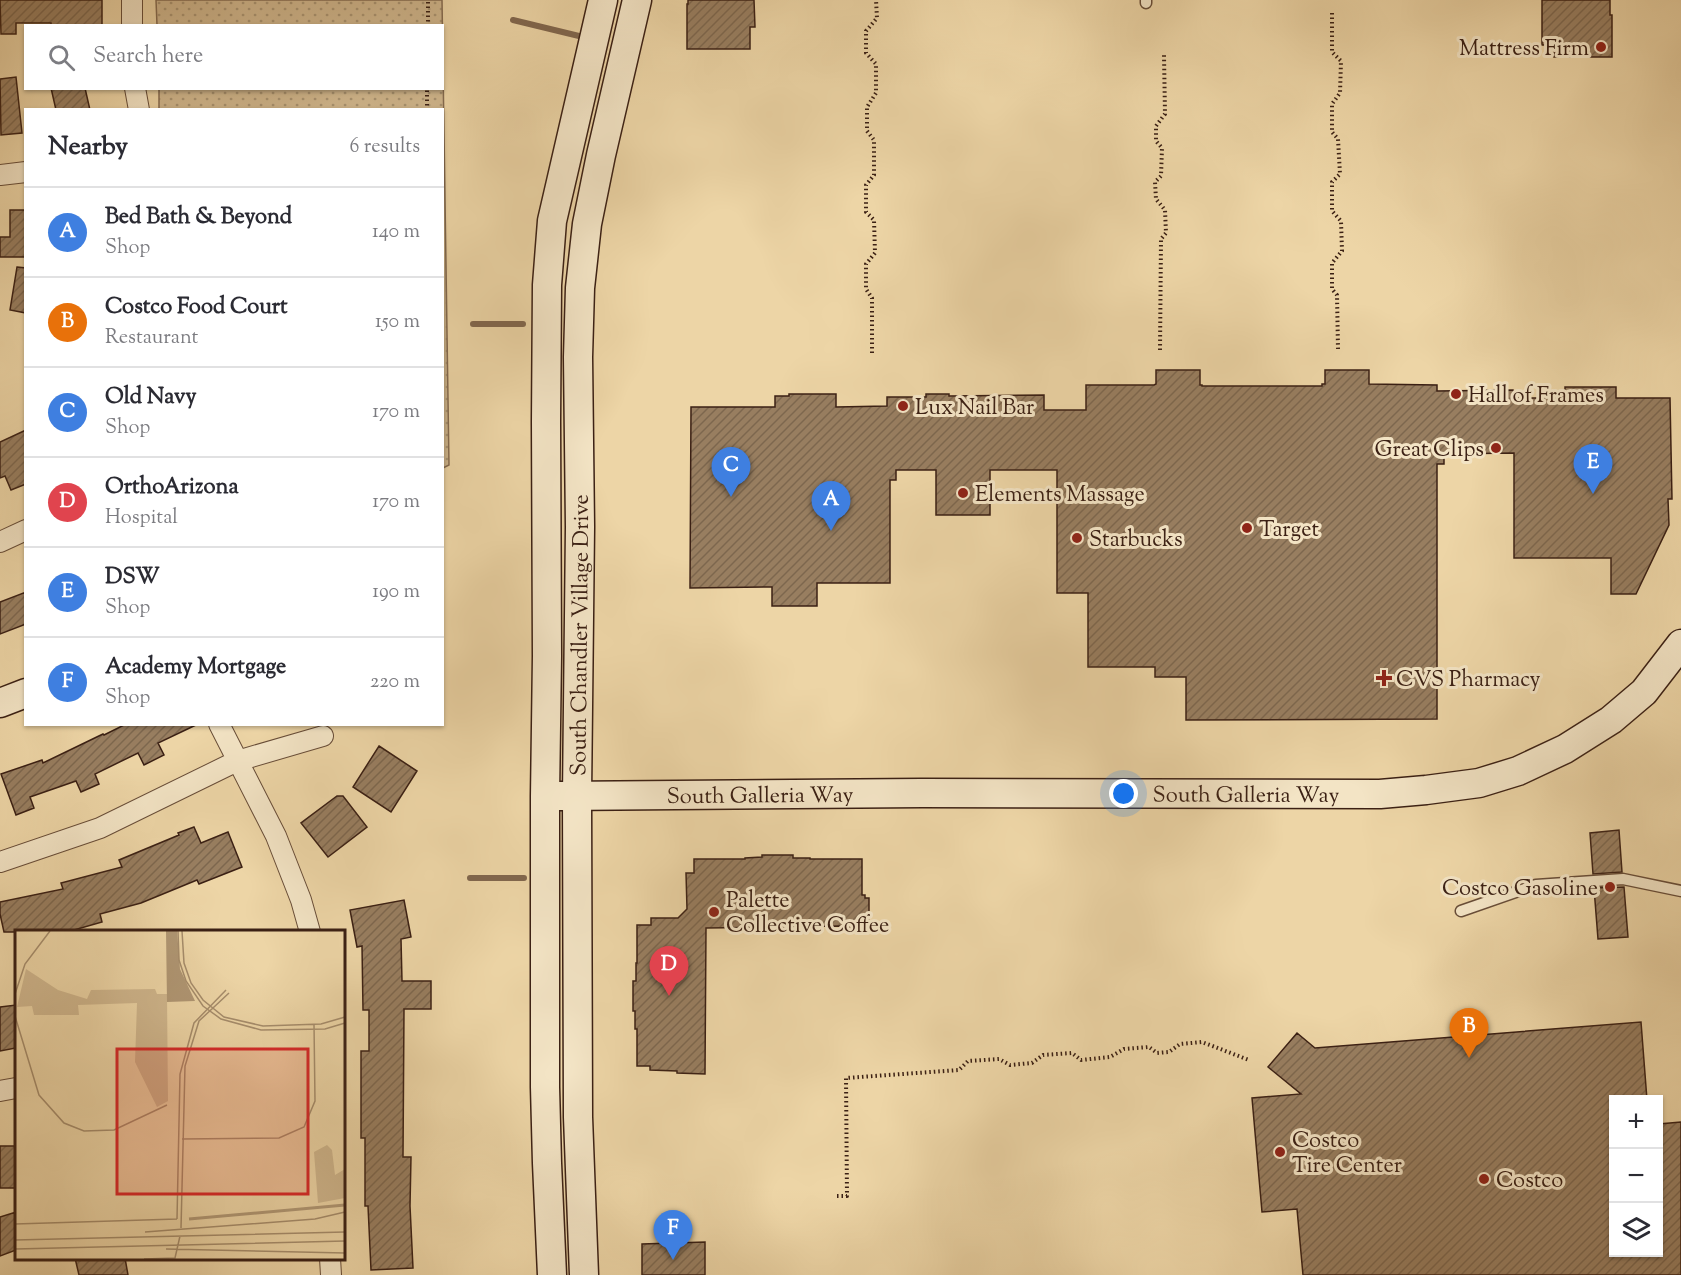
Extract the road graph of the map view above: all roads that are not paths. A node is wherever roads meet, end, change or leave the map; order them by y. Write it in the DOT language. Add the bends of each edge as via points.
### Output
graph roads {
  1 [pos="132,0"];
  2 [pos="603,0"];
  3 [pos="637,0"];
  4 [pos="132,24"];
  5 [pos="135,90"];
  6 [pos="139,108"];
  7 [pos="24,172"];
  8 [pos="0,176"];
  9 [pos="24,531"];
  10 [pos="0,542"];
  11 [pos="1681,644"];
  12 [pos="24,694"];
  13 [pos="0,703"];
  14 [pos="220,726"];
  15 [pos="323,736"];
  16 [pos="237,761"];
  17 [pos="545,796"];
  18 [pos="577,796"];
  19 [pos="0,862"];
  20 [pos="1681,891"];
  21 [pos="1461,912"];
  22 [pos="309,930"];
  23 [pos="15,1088"];
  24 [pos="0,1091"];
  25 [pos="330,1260"];
  26 [pos="331,1275"];
  27 [pos="552,1275"];
  28 [pos="584,1275"];
  1 -- 4 [label="street"];
  2 -- 17 [label="street, South Chandler Village Drive" via="552,221 547,285"];
  3 -- 18 [label="street, South Chandler Village Drive" via="587,224 580,288"];
  5 -- 6 [label="street"];
  7 -- 8 [label="street"];
  9 -- 10 [label="street"];
  11 -- 18 [label="street, South Galleria Way" via="1644,692 1611,720 1565,749 1518,771 1479,783 1380,794"];
  12 -- 13 [label="street"];
  14 -- 16 [label="street"];
  15 -- 16 [label="street"];
  16 -- 19 [label="street" via="100,828"];
  16 -- 22 [label="street" via="276,836"];
  17 -- 18 [label="street, South Galleria Way"];
  17 -- 27 [label="street, South Chandler Village Drive" via="545,1087"];
  18 -- 28 [label="street, South Chandler Village Drive" via="579,1140"];
  20 -- 21 [label="lane" via="1623,879 1536,885"];
  23 -- 24 [label="street"];
  25 -- 26 [label="street"];
}
